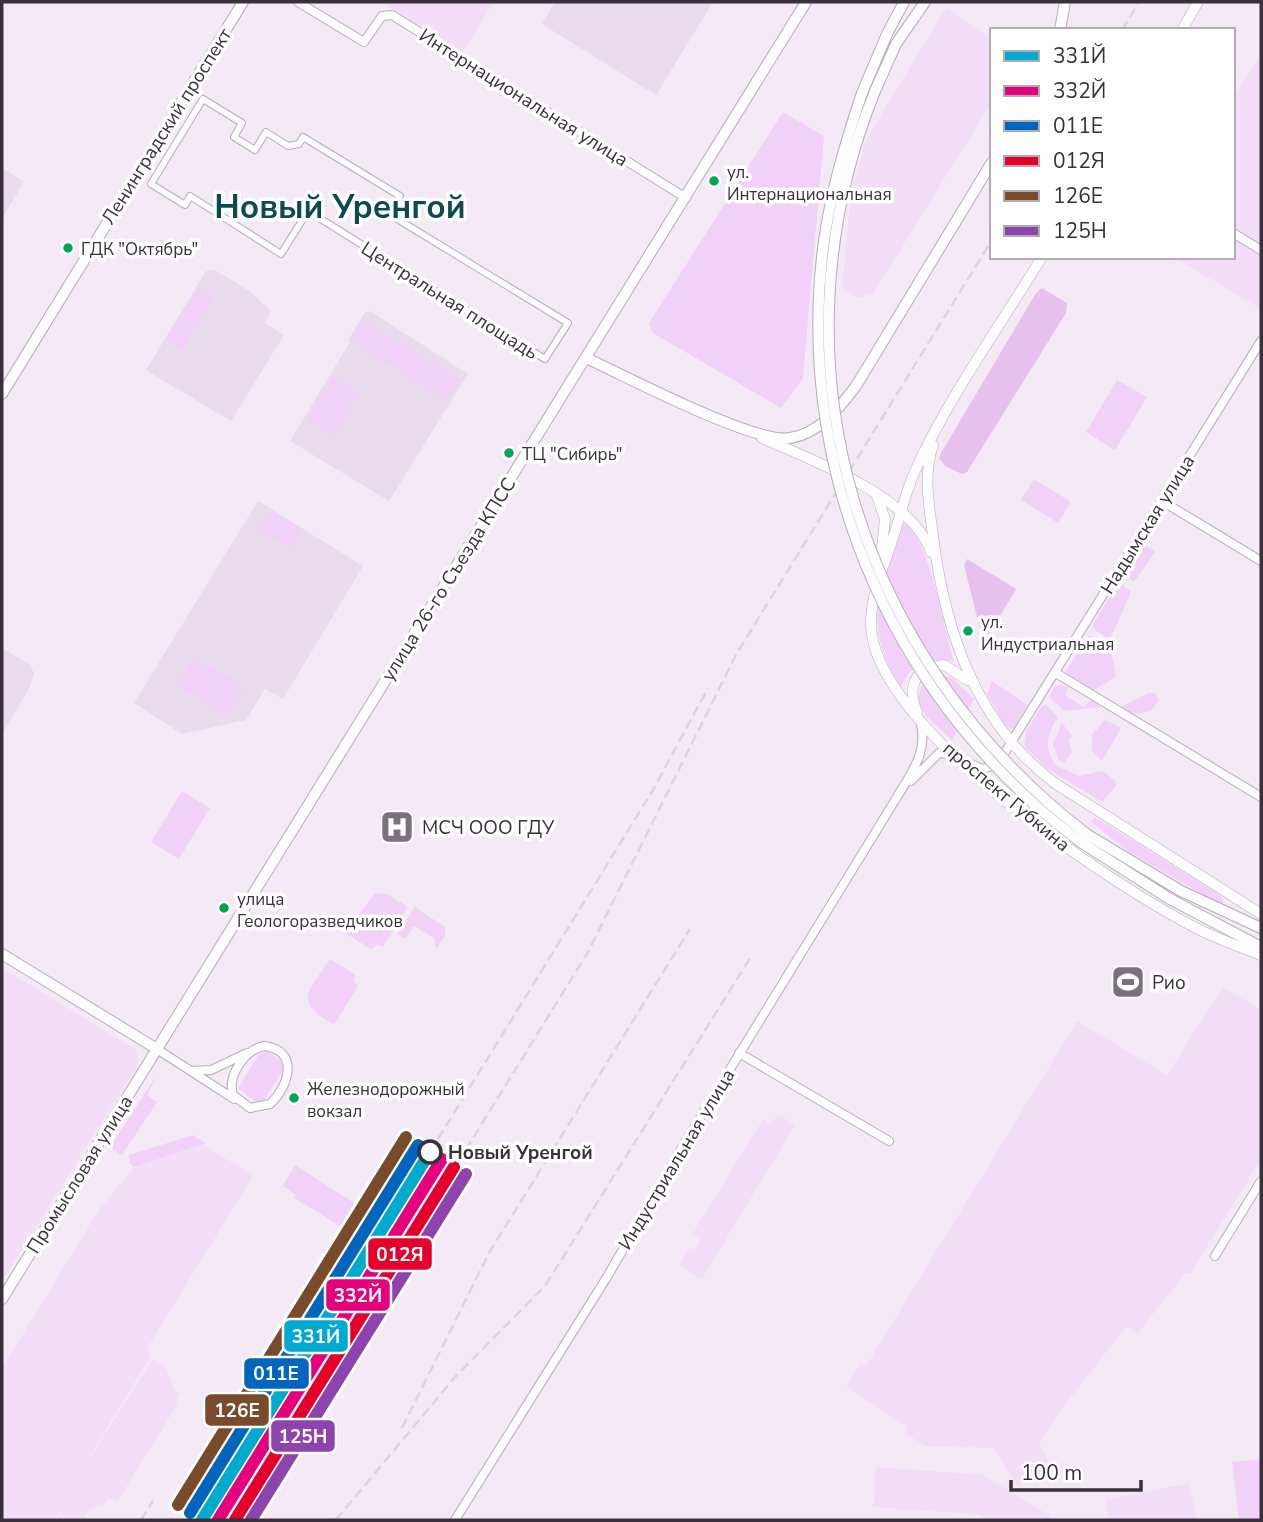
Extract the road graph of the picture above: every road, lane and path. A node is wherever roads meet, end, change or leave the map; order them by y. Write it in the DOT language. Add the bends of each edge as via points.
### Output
graph roads {
  1 [pos="243,2"];
  2 [pos="298,2"];
  3 [pos="807,2"];
  4 [pos="904,2"];
  5 [pos="925,2"];
  6 [pos="1065,2"];
  7 [pos="1198,2"];
  8 [pos="1060,28"];
  9 [pos="1183,28"];
  10 [pos="243,123"];
  11 [pos="990,165"];
  12 [pos="686,198"];
  13 [pos="1235,234"];
  14 [pos="1261,250"];
  15 [pos="1041,259"];
  16 [pos="1261,341"];
  17 [pos="586,358"];
  18 [pos="2,394"];
  19 [pos="939,428"];
  20 [pos="755,435"];
  21 [pos="876,495"];
  22 [pos="1161,501"];
  23 [pos="902,511"];
  24 [pos="1261,561"];
  25 [pos="937,569"];
  26 [pos="876,588"];
  27 [pos="1055,673"];
  28 [pos="975,688"];
  29 [pos="920,719"];
  30 [pos="1012,744"];
  31 [pos="960,759"];
  32 [pos="897,797"];
  33 [pos="1261,797"];
  34 [pos="1085,839"];
  35 [pos="1261,914"];
  36 [pos="1261,929"];
  37 [pos="1261,947"];
  38 [pos="2,954"];
  39 [pos="1261,955"];
  40 [pos="157,1049"];
  41 [pos="252,1050"];
  42 [pos="739,1053"];
  43 [pos="191,1071"];
  44 [pos="245,1106"];
  45 [pos="889,1142"];
  46 [pos="1261,1181"];
  47 [pos="1215,1256"];
  48 [pos="2,1299"];
  49 [pos="455,1520"];
  1 -- 18 [label="main road, Ленинградский проспект"];
  2 -- 12 [label="street, Интернациональная улица" via="364,42 382,16 392,15"];
  3 -- 12 [label="main road, улица 26-го Съезда КПСС"];
  4 -- 34 [label="main road, bridge" via="862,93 832,199 822,257 818,310 822,399 843,502 887,615 933,692 1002,774"];
  5 -- 34 [label="main road, bridge" via="901,35 875,91 841,202 830,283 829,367 849,483 882,580 931,670 1010,767"];
  6 -- 8 [label="main road"];
  7 -- 9 [label="street"];
  10 -- 10 [label="street, Центральная площадь" via="234,137 255,150 266,132 288,146 299,144 303,137 314,143 400,196 389,214 568,323 545,359 307,211 281,254 190,196 184,205 151,184 203,99"];
  11 -- 20 [label="main road" via="846,400 827,420 797,437"];
  12 -- 17 [label="main road, улица 26-го Съезда КПСС"];
  13 -- 14 [label="street"];
  15 -- 19 [label="street"];
  16 -- 22 [label="street, Надымская улица"];
  17 -- 20 [label="main road"];
  17 -- 40 [label="main road, улица 26-го Съезда КПСС"];
  19 -- 23 [label="street, проспект Губкина" via="914,473"];
  19 -- 25 [label="street" via="926,477"];
  20 -- 21 [label="street"];
  21 -- 23 [label="street"];
  21 -- 26 [label="street" via="886,519"];
  22 -- 24 [label="street"];
  22 -- 27 [label="street, Надымская улица"];
  23 -- 25 [label="street" via="925,535"];
  23 -- 26 [label="street, проспект Губкина"];
  25 -- 28 [label="street, проспект Губкина" via="952,628"];
  26 -- 29 [label="street, проспект Губкина" via="871,611 873,647 887,679"];
  27 -- 30 [label="street, Надымская улица"];
  27 -- 33 [label="street"];
  28 -- 29 [label="street" via="953,668 934,664 926,668 915,679 912,693"];
  28 -- 30 [label="street, проспект Губкина"];
  29 -- 31 [label="street, проспект Губкина"];
  29 -- 32 [label="street, Индустриальная улица" via="922,753"];
  30 -- 31 [label="street, Надымская улица" via="989,769"];
  30 -- 35 [label="street, проспект Губкина" via="1056,784"];
  31 -- 32 [label="street, Индустриальная улица" via="943,753 933,756"];
  31 -- 39 [label="street, проспект Губкина" via="1105,875 1198,929"];
  32 -- 42 [label="street, Индустриальная улица"];
  34 -- 36 [label="main road"];
  34 -- 37 [label="main road" via="1170,899"];
  38 -- 40 [label="main road"];
  40 -- 43 [label="street"];
  40 -- 48 [label="main road, Промысловая улица"];
  41 -- 43 [label="street" via="220,1067"];
  41 -- 44 [label="street" via="231,1085 233,1095"];
  41 -- 44 [label="street" via="276,1049 288,1062 289,1074 270,1104 257,1109"];
  42 -- 45 [label="street"];
  42 -- 49 [label="street, Индустриальная улица" via="607,1278"];
  43 -- 44 [label="street"];
  46 -- 47 [label="street"];
}
